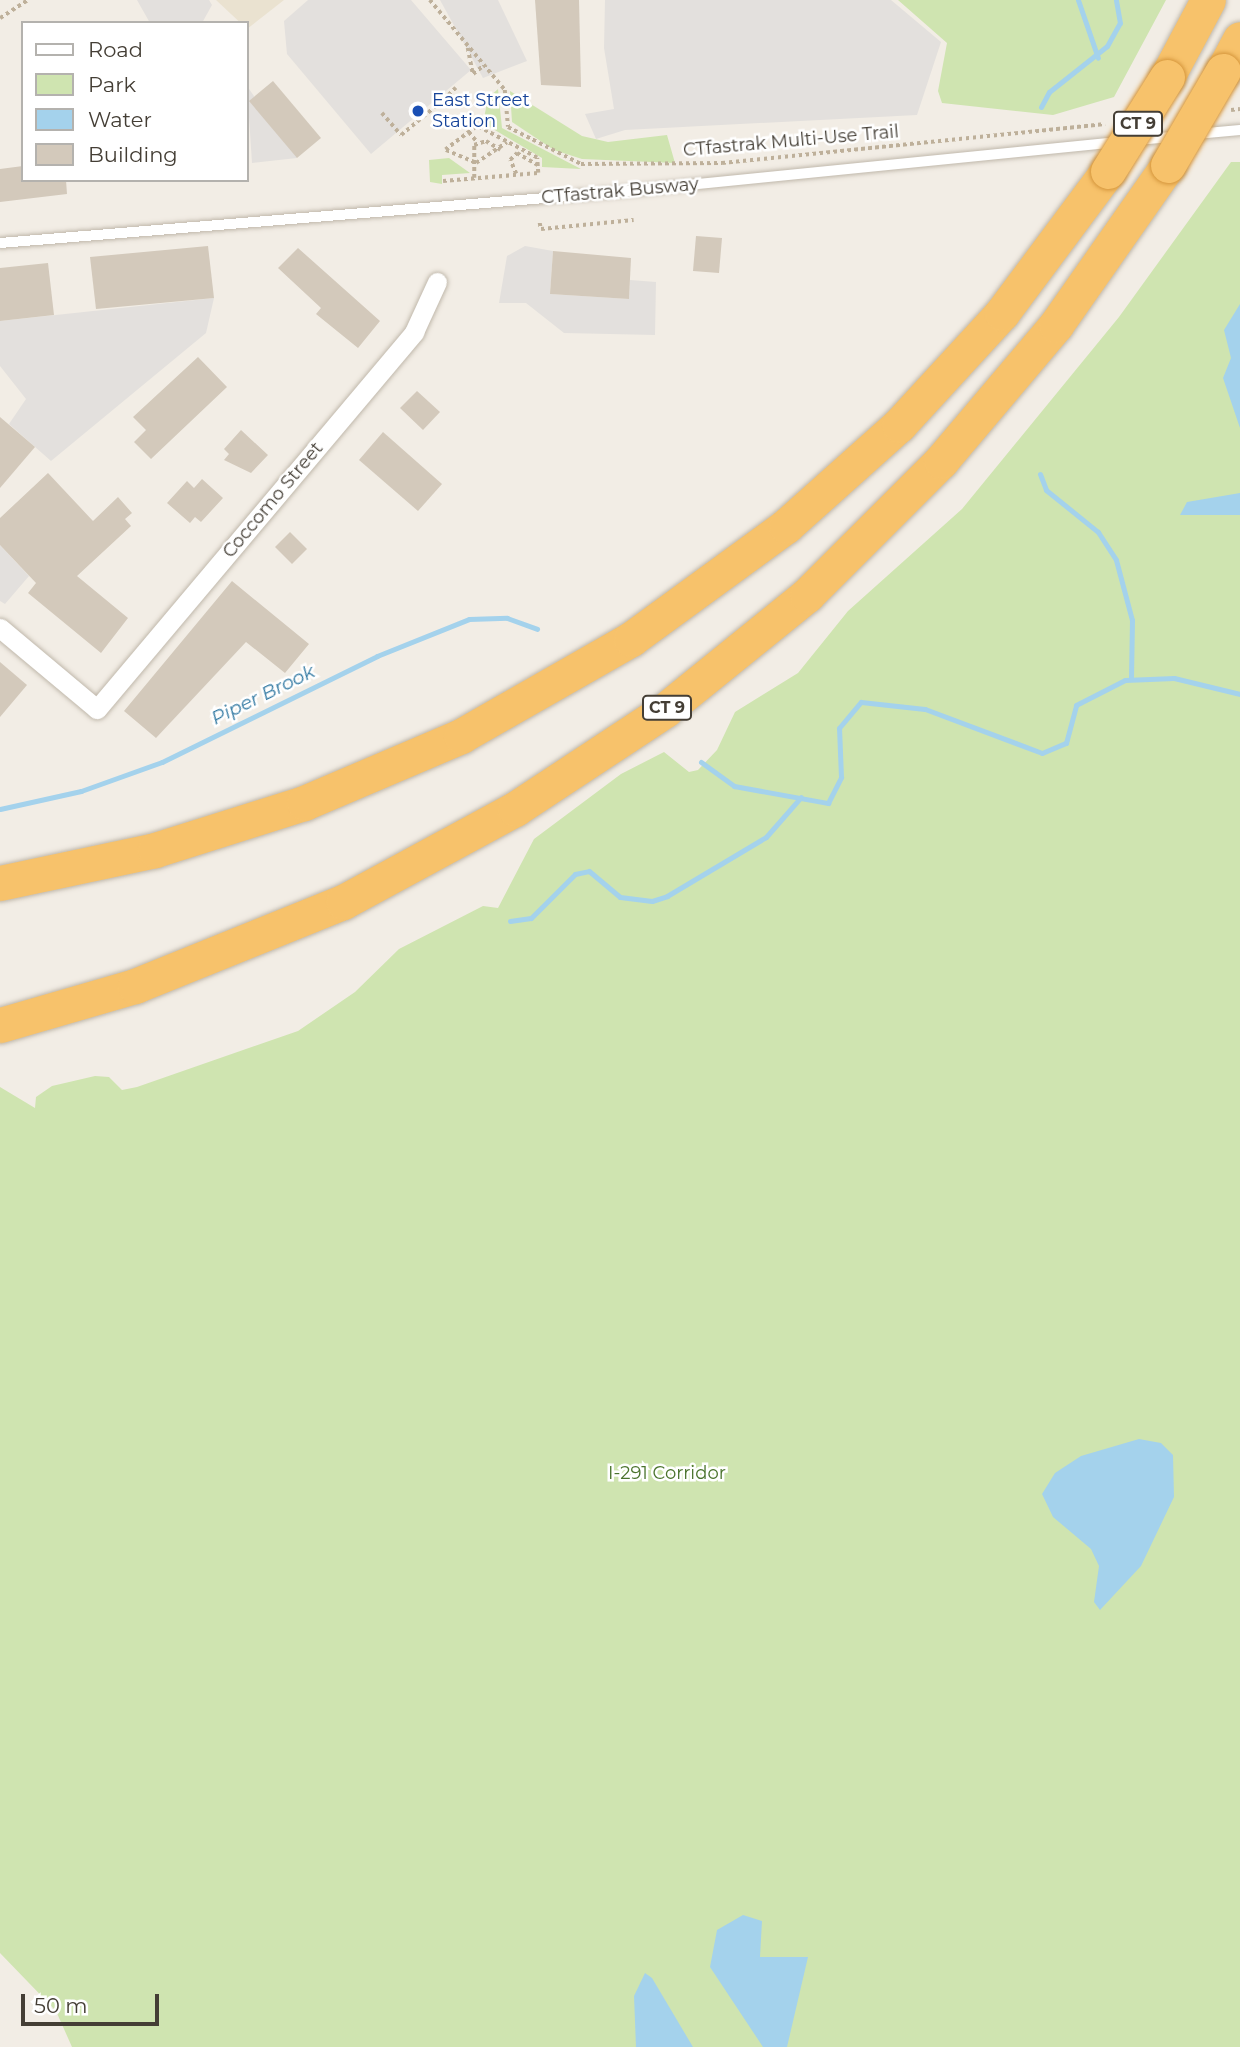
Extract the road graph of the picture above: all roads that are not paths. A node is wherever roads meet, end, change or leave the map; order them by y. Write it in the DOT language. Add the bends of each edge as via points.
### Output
graph roads {
  1 [pos="1204,5"];
  2 [pos="1240,39"];
  3 [pos="1240,130"];
  4 [pos="0,243"];
  5 [pos="437,282"];
  6 [pos="0,628"];
  7 [pos="0,883"];
  8 [pos="0,1026"];
  1 -- 7 [label="highway, CT 9, bridge" via="1167,77 1108,171 1019,293 899,425 786,526 631,639 461,736 317,798 155,850"];
  2 -- 8 [label="highway, CT 9, bridge" via="1168,165 1056,326 941,461 807,595 665,710 515,809 319,913 135,986"];
  3 -- 4 [label="lane, CTfastrak Busway" via="618,192"];
  5 -- 6 [label="street, Coccomo Street" via="414,332 97,709"];
}
